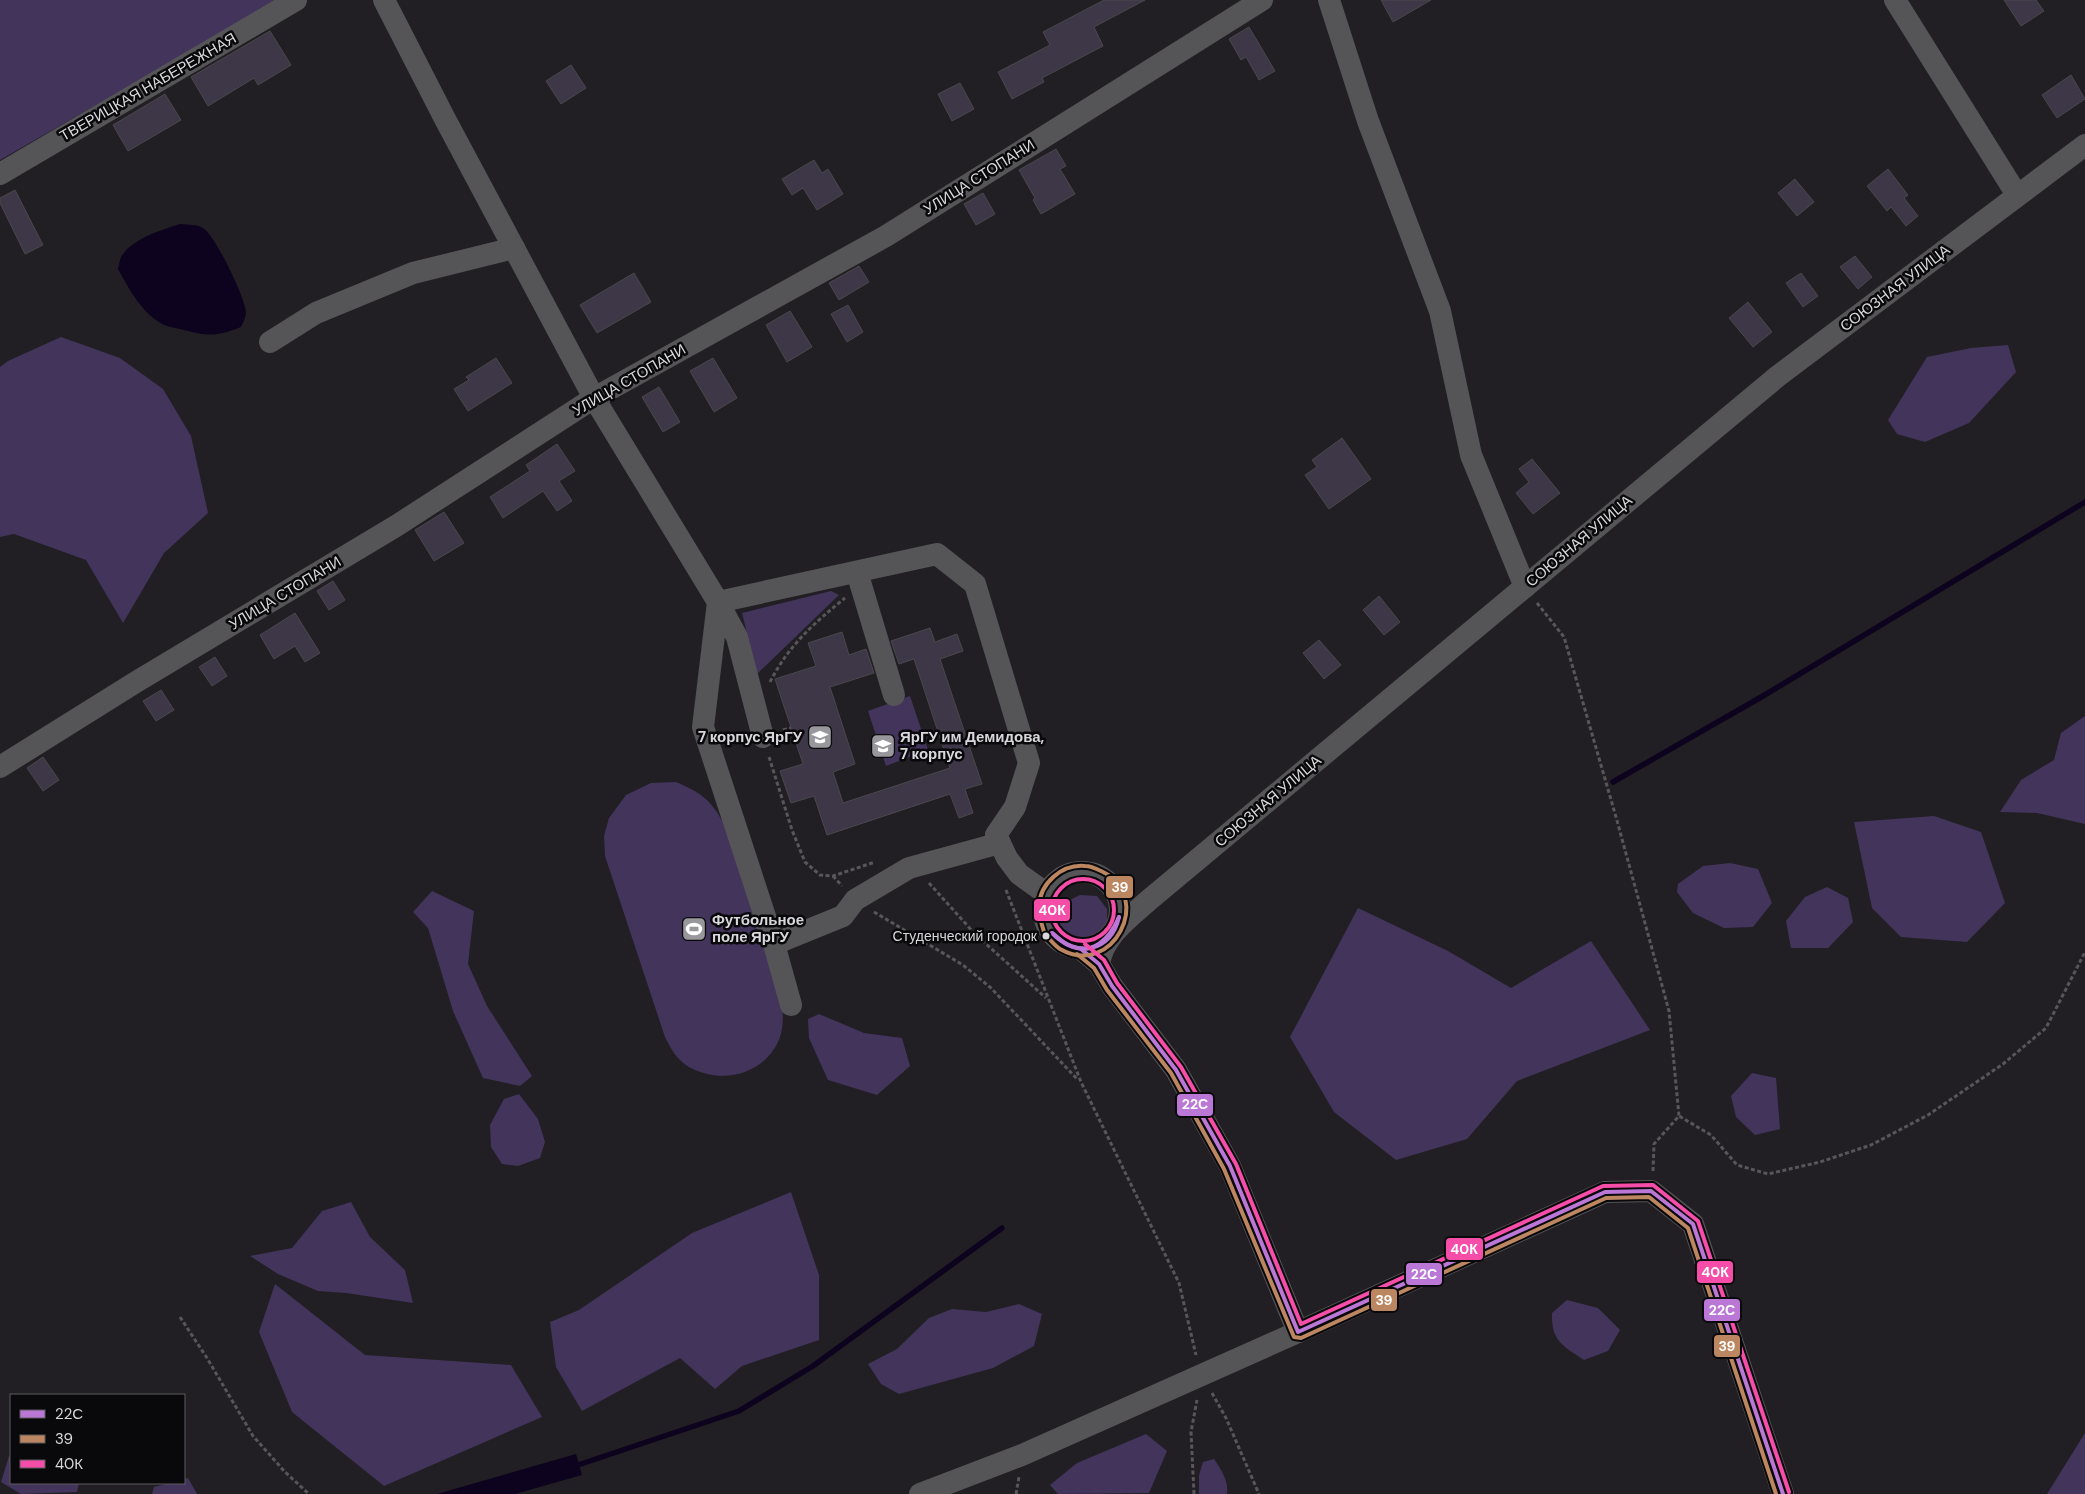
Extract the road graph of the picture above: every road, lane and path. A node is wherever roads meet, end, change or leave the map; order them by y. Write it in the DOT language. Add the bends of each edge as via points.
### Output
graph roads {
  1 [pos="296,0"];
  2 [pos="384,0"];
  3 [pos="1262,0"];
  4 [pos="1329,0"];
  5 [pos="1895,0"];
  6 [pos="2085,145"];
  7 [pos="0,174"];
  8 [pos="2017,195"];
  9 [pos="514,248"];
  10 [pos="270,342"];
  11 [pos="594,398"];
  12 [pos="857,572"];
  13 [pos="1525,586"];
  14 [pos="845,598"];
  15 [pos="718,602"];
  16 [pos="769,686"];
  17 [pos="894,695"];
  18 [pos="780,722"];
  19 [pos="773,734"];
  20 [pos="0,766"];
  21 [pos="1000,843"];
  22 [pos="879,861"];
  23 [pos="909,868"];
  24 [pos="833,876"];
  25 [pos="1002,882"];
  26 [pos="1047,894"];
  27 [pos="855,900"];
  28 [pos="1114,933"];
  29 [pos="774,944"];
  30 [pos="1081,949"];
  31 [pos="2085,952"];
  32 [pos="1099,964"];
  33 [pos="1046,998"];
  34 [pos="791,1005"];
  35 [pos="1081,1082"];
  36 [pos="1679,1116"];
  37 [pos="1651,1191"];
  38 [pos="180,1317"];
  39 [pos="1298,1332"];
  40 [pos="1202,1374"];
  41 [pos="309,1494"];
  42 [pos="920,1494"];
  43 [pos="1194,1494"];
  44 [pos="1259,1494"];
  45 [pos="1783,1494"];
  1 -- 7 [label="street, ТВЕРИЦКАЯ НАБЕРЕЖНАЯ"];
  2 -- 9 [label="street"];
  3 -- 11 [label="street, УЛИЦА СТОПАНИ" via="886,236"];
  4 -- 13 [label="street" via="1368,121 1440,311 1471,455"];
  5 -- 8 [label="street"];
  6 -- 8 [label="street, СОЮЗНАЯ УЛИЦА"];
  8 -- 13 [label="street, СОЮЗНАЯ УЛИЦА" via="1778,376"];
  9 -- 10 [label="street" via="413,273 316,313"];
  9 -- 11 [label="street"];
  11 -- 15 [label="street"];
  11 -- 20 [label="street, УЛИЦА СТОПАНИ" via="396,526"];
  12 -- 15 [label="street"];
  12 -- 17 [label="street"];
  12 -- 21 [label="street" via="937,554 975,584 1029,763 1015,807 996,835"];
  13 -- 28 [label="street, СОЮЗНАЯ УЛИЦА" via="1149,900"];
  13 -- 36 [label="path" via="1564,637 1597,750 1669,1011"];
  14 -- 16 [label="path" via="812,625 781,662"];
  15 -- 19 [label="street" via="737,637"];
  15 -- 29 [label="street" via="703,727"];
  18 -- 19 [label="path"];
  19 -- 24 [label="path" via="792,830 805,862 820,875"];
  21 -- 23 [label="street"];
  21 -- 26 [label="street" via="1019,874"];
  22 -- 24 [label="path"];
  23 -- 27 [label="street"];
  23 -- 33 [label="path" via="931,884 975,934"];
  24 -- 27 [label="path"];
  25 -- 33 [label="path"];
  26 -- 28 [label="street" via="1064,876 1076,872 1090,872 1102,877 1119,897 1121,910"];
  26 -- 30 [label="street" via="1044,913 1050,930 1058,940"];
  27 -- 29 [label="street" via="843,916"];
  27 -- 35 [label="path" via="963,965 991,988"];
  28 -- 30 [label="street" via="1105,942"];
  28 -- 32 [label="street, СОЮЗНАЯ УЛИЦА" via="1100,955"];
  29 -- 34 [label="street"];
  30 -- 32 [label="street"];
  31 -- 36 [label="path" via="2046,1028 2003,1064 1928,1115 1871,1144 1820,1162 1768,1174 1737,1165 1711,1136"];
  32 -- 39 [label="street" via="1176,1070 1230,1166"];
  33 -- 35 [label="path"];
  35 -- 40 [label="path" via="1179,1283"];
  36 -- 37 [label="path" via="1654,1144"];
  37 -- 39 [label="street" via="1605,1192"];
  37 -- 45 [label="street" via="1693,1224"];
  38 -- 41 [label="path" via="253,1436"];
  39 -- 40 [label="street"];
  40 -- 42 [label="street" via="1022,1455"];
  40 -- 43 [label="path" via="1191,1432"];
  40 -- 44 [label="path" via="1226,1418"];
}
